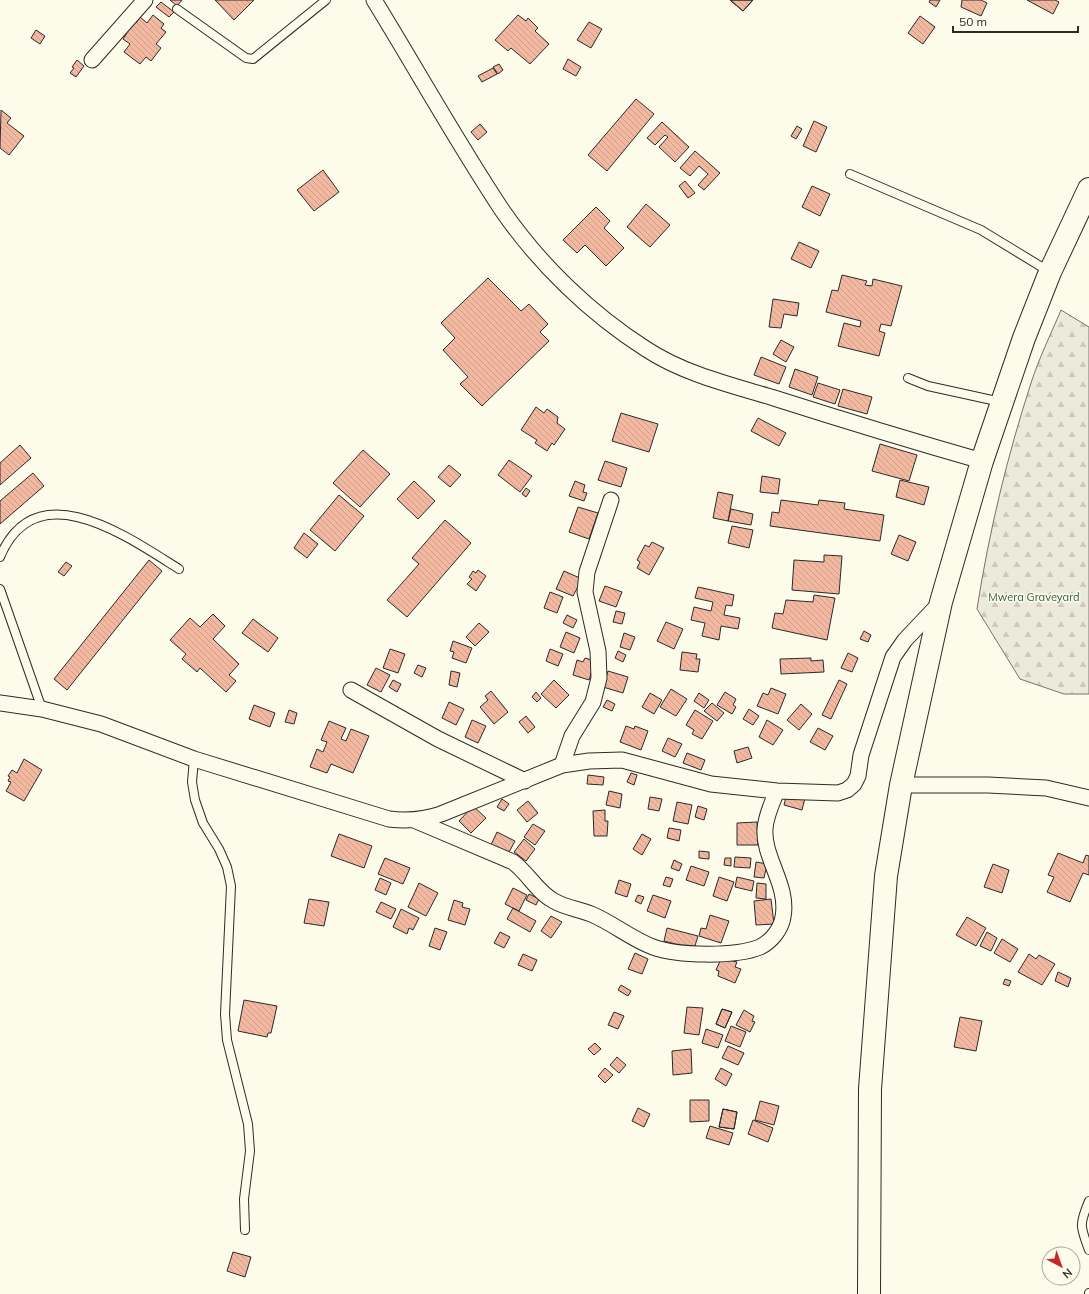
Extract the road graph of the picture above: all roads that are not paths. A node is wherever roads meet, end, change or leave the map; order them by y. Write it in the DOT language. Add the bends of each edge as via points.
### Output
graph roads {
  1 [pos="145,0"];
  2 [pos="326,0"];
  3 [pos="374,0"];
  4 [pos="177,9"];
  5 [pos="92,60"];
  6 [pos="850,174"];
  7 [pos="1089,189"];
  8 [pos="1050,272"];
  9 [pos="908,378"];
  10 [pos="1001,402"];
  11 [pos="982,461"];
  12 [pos="611,500"];
  13 [pos="0,556"];
  14 [pos="179,569"];
  15 [pos="0,589"];
  16 [pos="941,602"];
  17 [pos="351,690"];
  18 [pos="0,703"];
  19 [pos="42,709"];
  20 [pos="194,759"];
  21 [pos="562,765"];
  22 [pos="525,781"];
  23 [pos="901,785"];
  24 [pos="777,791"];
  25 [pos="1089,798"];
  26 [pos="413,820"];
  27 [pos="1089,1201"];
  28 [pos="246,1230"];
  29 [pos="1089,1250"];
  30 [pos="869,1294"];
  1 -- 5 [label="street"];
  2 -- 4 [label="lane" via="253,59 246,58"];
  3 -- 11 [label="street" via="503,210 549,266 581,299 615,327 647,350 694,373"];
  6 -- 8 [label="lane" via="981,230"];
  7 -- 8 [label="highway"];
  8 -- 10 [label="highway"];
  9 -- 10 [label="lane" via="928,386"];
  10 -- 11 [label="highway"];
  11 -- 16 [label="highway"];
  12 -- 21 [label="street" via="587,572 586,592 598,651 599,678 593,702 572,736"];
  13 -- 14 [label="lane" via="18,528 37,516 60,513 119,532"];
  15 -- 19 [label="lane"];
  16 -- 23 [label="highway"];
  16 -- 24 [label="street" via="905,640 893,657 854,784 838,793"];
  17 -- 22 [label="street" via="438,739"];
  18 -- 19 [label="street"];
  19 -- 20 [label="street" via="101,724"];
  20 -- 26 [label="street" via="389,819"];
  20 -- 28 [label="lane" via="192,782 195,800 203,823 228,867 232,886 225,1014 227,1040 248,1124 250,1151 244,1199"];
  21 -- 22 [label="street"];
  21 -- 24 [label="street" via="622,760 711,784"];
  22 -- 26 [label="street" via="441,814"];
  23 -- 25 [label="street" via="1039,788"];
  23 -- 30 [label="highway" via="886,876 870,1089"];
  24 -- 26 [label="street" via="765,829 766,842 782,888 784,916 780,928 772,939 749,951 694,955 653,947 594,915 554,901 513,862"];
  27 -- 29 [label="lane" via="1080,1221"];
}
